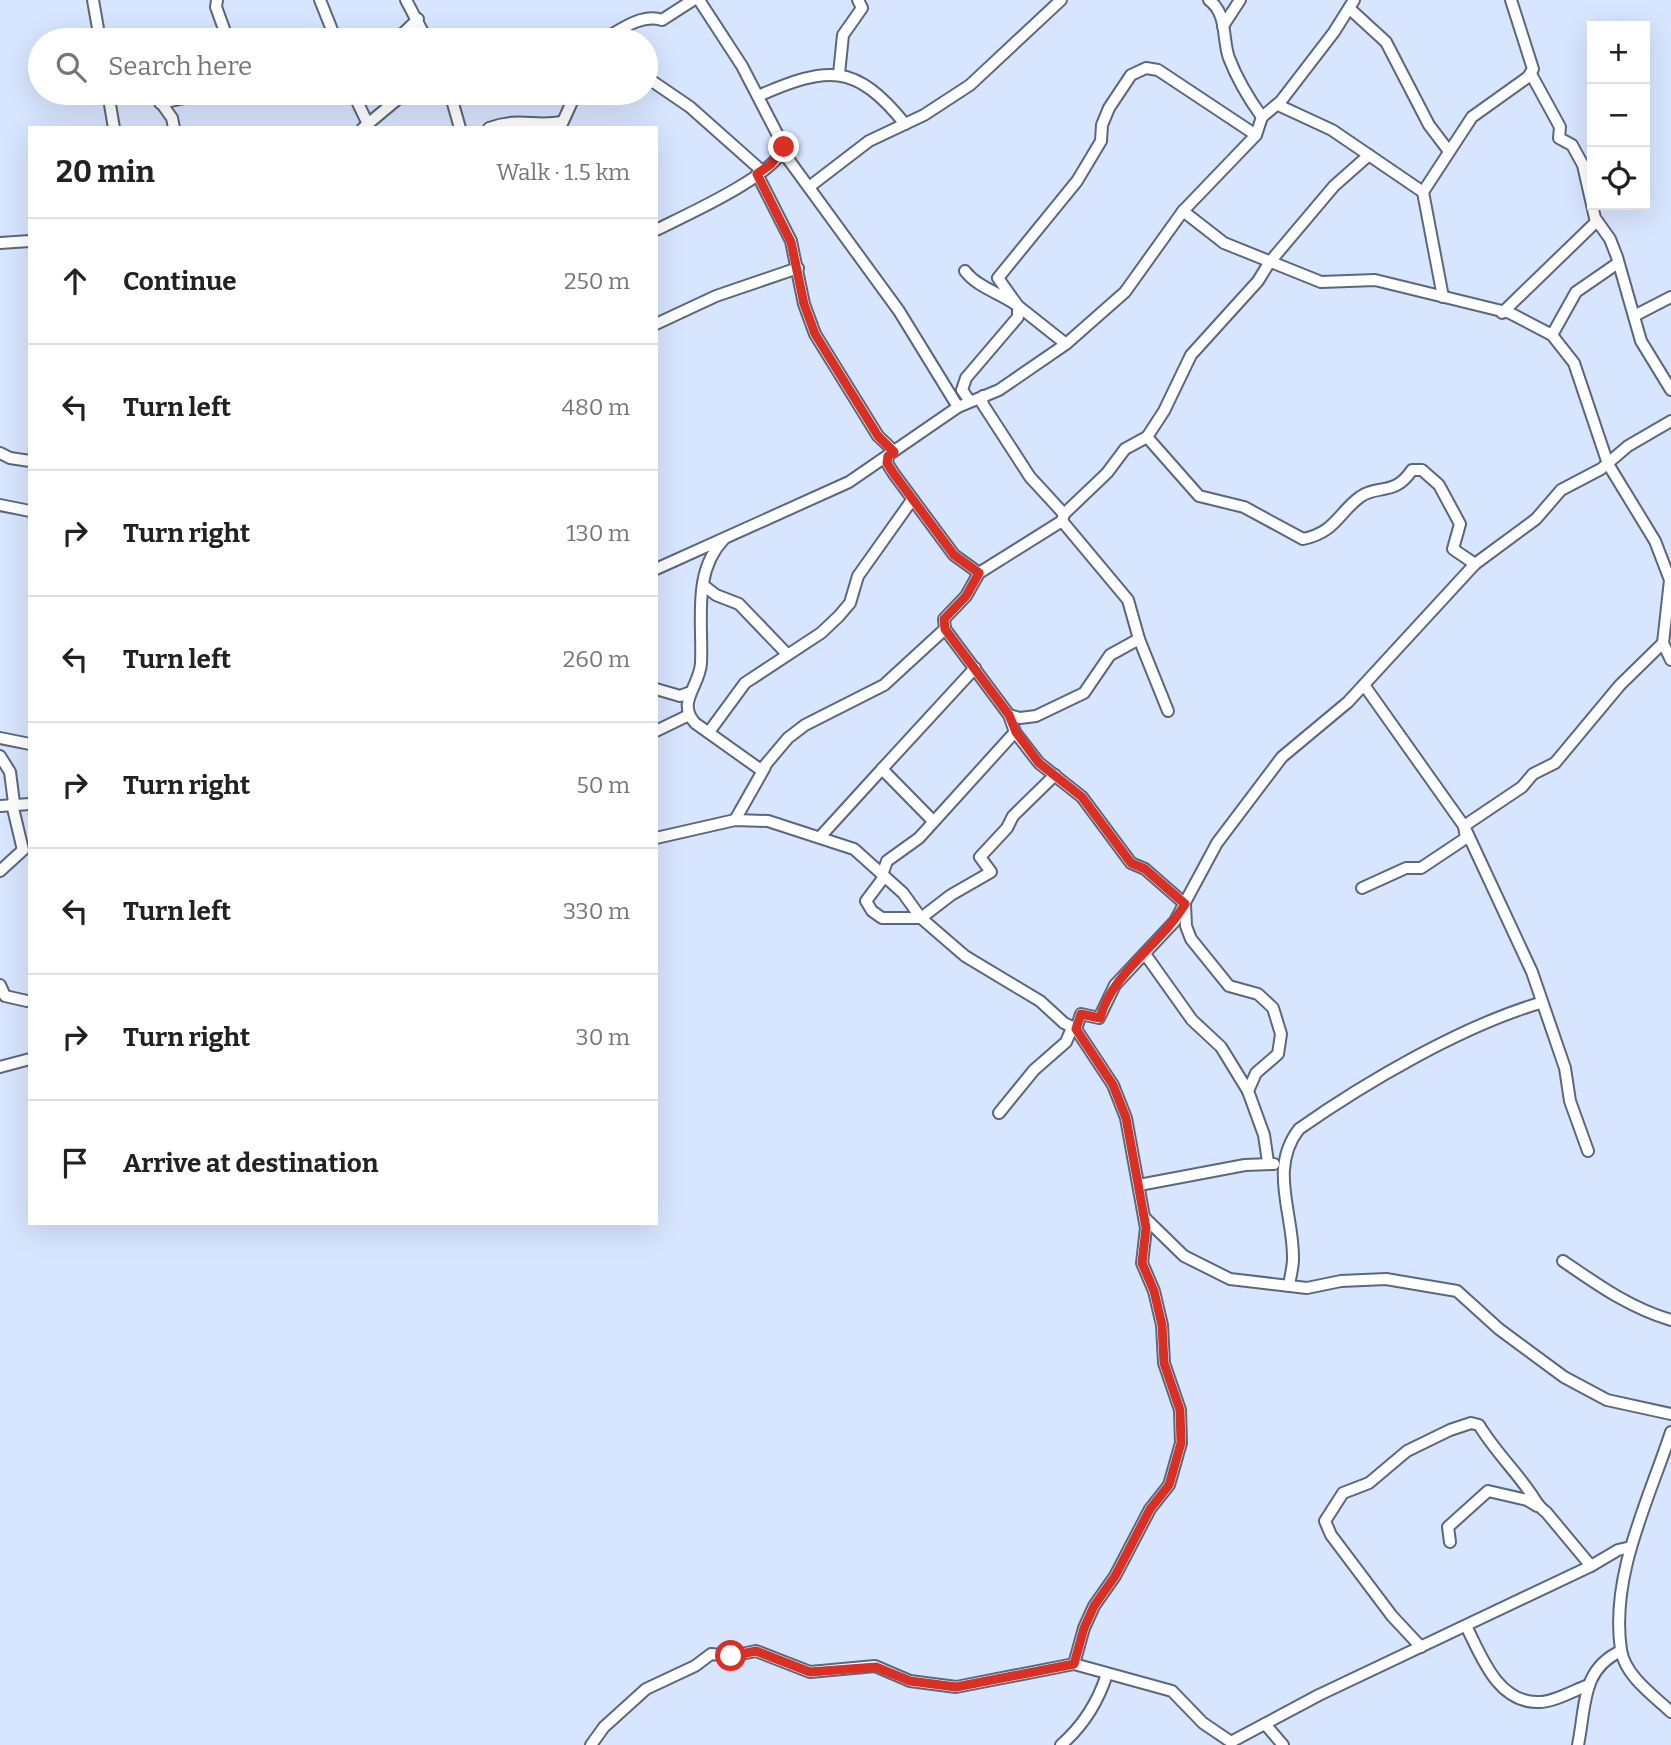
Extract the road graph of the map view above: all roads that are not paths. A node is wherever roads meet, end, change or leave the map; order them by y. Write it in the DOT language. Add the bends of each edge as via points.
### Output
graph roads {
  1 [pos="93,0"];
  2 [pos="217,0"];
  3 [pos="320,0"];
  4 [pos="406,0"];
  5 [pos="693,0"];
  6 [pos="699,0"];
  7 [pos="858,0"];
  8 [pos="1061,0"];
  9 [pos="1209,0"];
  10 [pos="1240,0"];
  11 [pos="1511,0"];
  12 [pos="1352,5"];
  13 [pos="418,19"];
  14 [pos="1223,26"];
  15 [pos="98,28"];
  16 [pos="223,28"];
  17 [pos="332,28"];
  18 [pos="409,28"];
  19 [pos="422,28"];
  20 [pos="625,28"];
  21 [pos="839,74"];
  22 [pos="1531,74"];
  23 [pos="658,85"];
  24 [pos="758,96"];
  25 [pos="110,105"];
  26 [pos="162,105"];
  27 [pos="359,105"];
  28 [pos="391,105"];
  29 [pos="455,105"];
  30 [pos="570,105"];
  31 [pos="1278,105"];
  32 [pos="1262,117"];
  33 [pos="905,124"];
  34 [pos="368,125"];
  35 [pos="561,125"];
  36 [pos="114,126"];
  37 [pos="174,126"];
  38 [pos="463,126"];
  39 [pos="496,126"];
  40 [pos="1256,135"];
  41 [pos="1448,150"];
  42 [pos="783,152"];
  43 [pos="1369,155"];
  44 [pos="760,172"];
  45 [pos="809,187"];
  46 [pos="1423,192"];
  47 [pos="1184,211"];
  48 [pos="1596,222"];
  49 [pos="658,229"];
  50 [pos="28,241"];
  51 [pos="0,243"];
  52 [pos="1618,262"];
  53 [pos="1269,263"];
  54 [pos="798,268"];
  55 [pos="965,271"];
  56 [pos="1443,297"];
  57 [pos="1671,297"];
  58 [pos="1018,306"];
  59 [pos="1502,313"];
  60 [pos="1633,316"];
  61 [pos="658,323"];
  62 [pos="1552,335"];
  63 [pos="1066,344"];
  64 [pos="1671,390"];
  65 [pos="983,396"];
  66 [pos="969,400"];
  67 [pos="958,407"];
  68 [pos="1671,421"];
  69 [pos="1147,437"];
  70 [pos="0,453"];
  71 [pos="891,454"];
  72 [pos="28,461"];
  73 [pos="1608,464"];
  74 [pos="912,500"];
  75 [pos="0,505"];
  76 [pos="28,511"];
  77 [pos="1063,517"];
  78 [pos="724,539"];
  79 [pos="1475,564"];
  80 [pos="658,568"];
  81 [pos="979,573"];
  82 [pos="703,585"];
  83 [pos="945,629"];
  84 [pos="1139,639"];
  85 [pos="1663,643"];
  86 [pos="787,654"];
  87 [pos="1671,660"];
  88 [pos="975,668"];
  89 [pos="1364,685"];
  90 [pos="658,690"];
  91 [pos="688,694"];
  92 [pos="1168,711"];
  93 [pos="689,715"];
  94 [pos="1009,715"];
  95 [pos="658,731"];
  96 [pos="709,732"];
  97 [pos="1016,732"];
  98 [pos="0,738"];
  99 [pos="28,744"];
  100 [pos="0,756"];
  101 [pos="765,767"];
  102 [pos="882,769"];
  103 [pos="1055,775"];
  104 [pos="13,804"];
  105 [pos="28,804"];
  106 [pos="0,806"];
  107 [pos="735,820"];
  108 [pos="933,821"];
  109 [pos="1464,826"];
  110 [pos="820,837"];
  111 [pos="658,838"];
  112 [pos="0,871"];
  113 [pos="883,876"];
  114 [pos="1362,888"];
  115 [pos="1185,904"];
  116 [pos="922,918"];
  117 [pos="1145,954"];
  118 [pos="0,985"];
  119 [pos="27,1001"];
  120 [pos="1540,1003"];
  121 [pos="1074,1028"];
  122 [pos="28,1060"];
  123 [pos="0,1067"];
  124 [pos="1248,1091"];
  125 [pos="999,1113"];
  126 [pos="1588,1151"];
  127 [pos="1268,1162"];
  128 [pos="1284,1167"];
  129 [pos="1139,1185"];
  130 [pos="1144,1216"];
  131 [pos="1563,1261"];
  132 [pos="1289,1286"];
  133 [pos="1671,1320"];
  134 [pos="1671,1414"];
  135 [pos="1671,1432"];
  136 [pos="1537,1506"];
  137 [pos="1450,1542"];
  138 [pos="1632,1547"];
  139 [pos="1591,1566"];
  140 [pos="1466,1626"];
  141 [pos="1421,1647"];
  142 [pos="1621,1651"];
  143 [pos="1074,1664"];
  144 [pos="1107,1674"];
  145 [pos="1589,1685"];
  146 [pos="1671,1712"];
  147 [pos="1265,1724"];
  148 [pos="591,1745"];
  149 [pos="1060,1745"];
  150 [pos="1283,1745"];
  151 [pos="1578,1745"];
  1 -- 15 [label="street"];
  2 -- 16 [label="street"];
  3 -- 17 [label="street"];
  4 -- 13 [label="street"];
  5 -- 20 [label="street" via="662,20 641,19"];
  6 -- 24 [label="street"];
  7 -- 21 [label="street" via="862,8 843,35"];
  8 -- 33 [label="street" via="970,85"];
  9 -- 14 [label="street"];
  10 -- 14 [label="street"];
  11 -- 22 [label="street" via="1534,64"];
  12 -- 31 [label="street"];
  12 -- 41 [label="street" via="1386,42 1429,125"];
  13 -- 18 [label="street"];
  13 -- 19 [label="street"];
  14 -- 32 [label="street" via="1230,60"];
  21 -- 24 [label="street" via="796,79"];
  21 -- 33 [label="street" via="867,86"];
  22 -- 41 [label="street" via="1472,117"];
  22 -- 48 [label="street" via="1560,127 1559,138 1572,145 1583,165"];
  23 -- 44 [label="street" via="690,107"];
  24 -- 42 [label="street" via="783,141"];
  25 -- 36 [label="street"];
  26 -- 37 [label="street"];
  27 -- 34 [label="street"];
  28 -- 34 [label="street"];
  29 -- 38 [label="street"];
  30 -- 35 [label="street"];
  31 -- 32 [label="street"];
  31 -- 43 [label="street" via="1332,130"];
  32 -- 40 [label="street"];
  33 -- 45 [label="street" via="869,141"];
  35 -- 39 [label="street" via="514,121"];
  40 -- 47 [label="street"];
  40 -- 58 [label="street" via="1158,70 1146,68 1131,75 1109,108 1101,141 1077,181 999,274"];
  41 -- 46 [label="street"];
  42 -- 44 [label="street"];
  42 -- 45 [label="street"];
  43 -- 46 [label="street"];
  43 -- 53 [label="street" via="1334,186"];
  44 -- 49 [label="street"];
  44 -- 54 [label="street"];
  45 -- 67 [label="street" via="899,311"];
  46 -- 56 [label="street"];
  47 -- 53 [label="street" via="1224,243"];
  47 -- 63 [label="street" via="1125,292"];
  48 -- 52 [label="street" via="1610,239"];
  48 -- 59 [label="street"];
  50 -- 51 [label="street"];
  52 -- 60 [label="street"];
  52 -- 62 [label="street" via="1576,292"];
  53 -- 56 [label="street" via="1321,282 1376,281"];
  53 -- 69 [label="street" via="1250,291 1191,355"];
  54 -- 61 [label="street" via="716,296"];
  54 -- 71 [label="street" via="815,334"];
  55 -- 58 [label="street" via="973,282"];
  56 -- 59 [label="street"];
  57 -- 60 [label="street"];
  58 -- 63 [label="street"];
  58 -- 66 [label="street" via="1018,317 966,378 962,390"];
  59 -- 62 [label="street"];
  60 -- 64 [label="street" via="1641,341"];
  62 -- 73 [label="street" via="1574,363"];
  63 -- 65 [label="street" via="1024,376"];
  65 -- 66 [label="street"];
  65 -- 77 [label="street" via="982,403 1025,469"];
  66 -- 67 [label="street"];
  67 -- 71 [label="street"];
  68 -- 73 [label="street" via="1628,446"];
  69 -- 77 [label="street" via="1125,449"];
  69 -- 79 [label="street" via="1199,496 1244,507 1303,539 1334,524 1363,494 1388,490 1412,470 1422,470 1439,485 1460,524 1453,548"];
  70 -- 72 [label="street"];
  71 -- 74 [label="street" via="887,463"];
  71 -- 78 [label="street" via="849,482"];
  73 -- 79 [label="street" via="1562,490 1536,519"];
  73 -- 85 [label="street" via="1654,541 1670,580"];
  74 -- 81 [label="street" via="954,555"];
  74 -- 86 [label="street" via="858,576 846,608 821,633"];
  75 -- 76 [label="street"];
  77 -- 81 [label="street"];
  77 -- 84 [label="street" via="1128,600"];
  78 -- 80 [label="street"];
  78 -- 82 [label="street" via="710,554"];
  79 -- 89 [label="street"];
  81 -- 83 [label="street" via="966,596 944,619"];
  82 -- 86 [label="street" via="739,604"];
  82 -- 91 [label="street" via="701,665"];
  83 -- 88 [label="street"];
  83 -- 101 [label="street" via="884,685 788,738"];
  84 -- 92 [label="street"];
  84 -- 94 [label="street" via="1110,655 1084,693 1037,716"];
  85 -- 87 [label="street"];
  85 -- 109 [label="street" via="1620,685 1555,763"];
  86 -- 96 [label="street" via="745,682"];
  88 -- 94 [label="street"];
  88 -- 102 [label="street"];
  89 -- 109 [label="street"];
  89 -- 115 [label="street" via="1268,772 1217,843"];
  90 -- 91 [label="street"];
  91 -- 93 [label="street"];
  93 -- 95 [label="street"];
  93 -- 96 [label="street"];
  94 -- 97 [label="street"];
  96 -- 101 [label="street" via="758,769"];
  97 -- 103 [label="street" via="1039,763"];
  97 -- 108 [label="street"];
  98 -- 99 [label="street"];
  100 -- 104 [label="street" via="10,772"];
  101 -- 107 [label="street"];
  102 -- 108 [label="street"];
  102 -- 110 [label="street"];
  103 -- 115 [label="street" via="1082,797 1131,863 1145,869"];
  103 -- 116 [label="street" via="980,857 991,872"];
  104 -- 105 [label="street"];
  104 -- 106 [label="street"];
  104 -- 112 [label="street" via="23,850"];
  107 -- 110 [label="street" via="768,821"];
  107 -- 111 [label="street"];
  108 -- 113 [label="street" via="909,848 887,861"];
  109 -- 114 [label="street" via="1466,838 1422,868 1405,868"];
  109 -- 120 [label="street" via="1532,972"];
  110 -- 113 [label="street" via="854,849"];
  113 -- 116 [label="street"];
  113 -- 116 [label="street" via="866,901 872,911 882,918"];
  115 -- 117 [label="street"];
  115 -- 124 [label="street" via="1191,939 1229,986 1264,998 1278,1018 1278,1054 1255,1073"];
  116 -- 121 [label="street" via="965,956 1040,1001"];
  117 -- 121 [label="street" via="1115,985 1100,1018 1081,1014"];
  117 -- 124 [label="street" via="1192,1020 1221,1047"];
  118 -- 119 [label="street" via="5,996"];
  120 -- 126 [label="street" via="1565,1068 1570,1101"];
  120 -- 128 [label="street" via="1450,1039 1303,1126 1296,1132"];
  121 -- 125 [label="street"];
  121 -- 129 [label="street" via="1122,1104"];
  122 -- 123 [label="street"];
  124 -- 127 [label="street"];
  127 -- 128 [label="street"];
  127 -- 129 [label="street"];
  128 -- 132 [label="street" via="1283,1198 1293,1258"];
  129 -- 130 [label="street"];
  130 -- 132 [label="street" via="1184,1256 1217,1274"];
  130 -- 143 [label="street" via="1147,1243 1142,1263 1154,1291 1164,1363 1180,1410 1179,1458 1169,1485 1150,1509 1089,1617"];
  131 -- 133 [label="street" via="1645,1313"];
  132 -- 134 [label="street" via="1386,1279 1457,1291 1564,1377 1607,1400"];
  135 -- 138 [label="street"];
  136 -- 137 [label="street" via="1488,1490 1448,1527"];
  136 -- 139 [label="street"];
  136 -- 141 [label="street" via="1479,1425 1471,1423 1407,1451 1369,1483 1340,1496 1325,1521 1327,1528 1392,1616"];
  138 -- 139 [label="street"];
  138 -- 142 [label="street" via="1621,1590"];
  139 -- 140 [label="street"];
  140 -- 141 [label="street"];
  140 -- 145 [label="street" via="1495,1681 1514,1695 1540,1702"];
  141 -- 147 [label="street"];
  142 -- 145 [label="street" via="1604,1659"];
  142 -- 146 [label="street" via="1638,1681"];
  143 -- 144 [label="street"];
  143 -- 148 [label="street" via="956,1687 910,1681 876,1667 810,1672 756,1651 710,1654 635,1697"];
  144 -- 147 [label="street" via="1172,1690 1225,1741"];
  144 -- 149 [label="street" via="1099,1698"];
  145 -- 151 [label="street"];
  147 -- 150 [label="street"];
}
